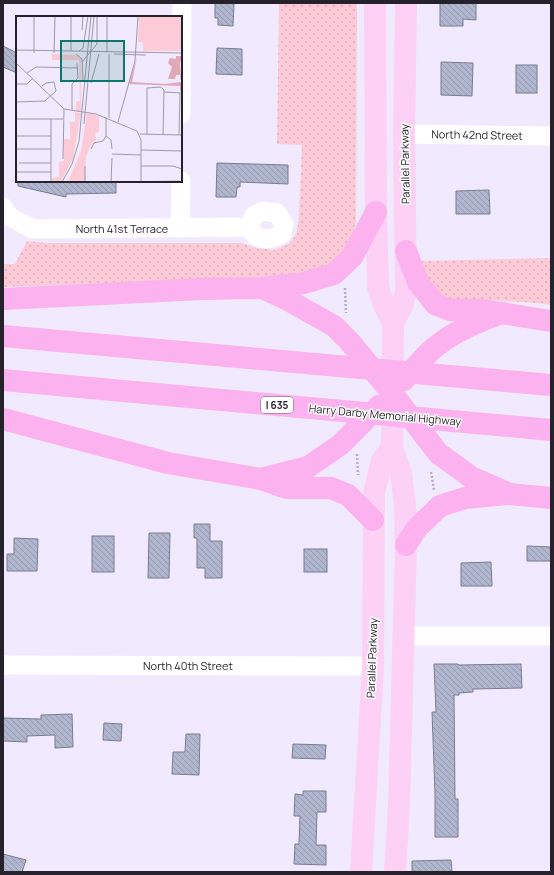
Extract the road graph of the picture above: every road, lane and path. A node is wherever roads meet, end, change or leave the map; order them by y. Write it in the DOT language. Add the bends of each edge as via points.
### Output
graph roads {
  1 [pos="182,3"];
  2 [pos="375,3"];
  3 [pos="406,3"];
  4 [pos="182,16"];
  5 [pos="404,134"];
  6 [pos="551,136"];
  7 [pos="181,182"];
  8 [pos="3,207"];
  9 [pos="376,212"];
  10 [pos="249,227"];
  11 [pos="180,228"];
  12 [pos="406,251"];
  13 [pos="341,284"];
  14 [pos="262,288"];
  15 [pos="3,299"];
  16 [pos="502,313"];
  17 [pos="551,321"];
  18 [pos="340,322"];
  19 [pos="393,331"];
  20 [pos="3,336"];
  21 [pos="3,380"];
  22 [pos="551,385"];
  23 [pos="392,393"];
  24 [pos="3,419"];
  25 [pos="551,430"];
  26 [pos="392,447"];
  27 [pos="348,448"];
  28 [pos="435,462"];
  29 [pos="358,478"];
  30 [pos="261,479"];
  31 [pos="434,493"];
  32 [pos="510,494"];
  33 [pos="551,498"];
  34 [pos="373,520"];
  35 [pos="406,545"];
  36 [pos="404,636"];
  37 [pos="551,636"];
  38 [pos="3,666"];
  39 [pos="373,666"];
  40 [pos="361,872"];
  41 [pos="395,872"];
  1 -- 4 [label="street"];
  2 -- 9 [label="main road"];
  3 -- 5 [label="main road, Parallel Parkway"];
  5 -- 6 [label="street, North 42nd Street"];
  5 -- 12 [label="main road, Parallel Parkway"];
  7 -- 11 [label="street"];
  8 -- 11 [label="street, North 41st Terrace" via="10,217 33,229"];
  9 -- 14 [label="highway" via="352,257 334,274 304,283"];
  9 -- 19 [label="main road" via="378,287"];
  10 -- 11 [label="street, North 41st Terrace"];
  12 -- 16 [label="highway" via="418,282 435,304 450,310"];
  12 -- 19 [label="main road, Parallel Parkway" via="406,292"];
  13 -- 18 [label="path" via="345,290"];
  14 -- 15 [label="highway"];
  14 -- 18 [label="highway"];
  16 -- 17 [label="highway"];
  16 -- 23 [label="highway" via="447,338 433,349"];
  18 -- 23 [label="highway" via="350,342"];
  19 -- 23 [label="main road"];
  20 -- 22 [label="highway"];
  21 -- 25 [label="highway, Harry Darby Memorial Highway / I 635"];
  23 -- 26 [label="main road"];
  23 -- 27 [label="highway"];
  23 -- 28 [label="highway"];
  24 -- 30 [label="highway" via="168,463"];
  26 -- 34 [label="main road, Parallel Parkway" via="380,467 374,492"];
  26 -- 35 [label="main road" via="401,473"];
  27 -- 29 [label="path"];
  27 -- 30 [label="highway" via="308,467"];
  28 -- 31 [label="path"];
  28 -- 32 [label="highway"];
  30 -- 34 [label="highway" via="287,488 331,488 348,495"];
  32 -- 33 [label="highway"];
  32 -- 35 [label="highway" via="465,498 440,506 417,528"];
  34 -- 39 [label="main road, Parallel Parkway"];
  35 -- 36 [label="main road"];
  36 -- 37 [label="street"];
  36 -- 41 [label="main road"];
  38 -- 39 [label="street, North 40th Street"];
  39 -- 40 [label="main road, Parallel Parkway"];
}
